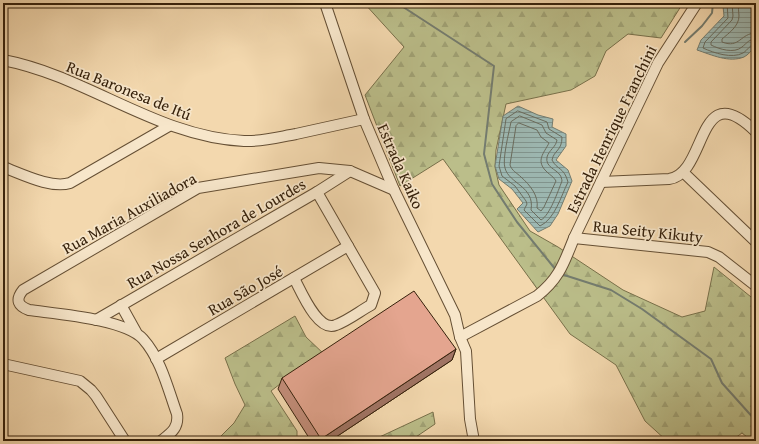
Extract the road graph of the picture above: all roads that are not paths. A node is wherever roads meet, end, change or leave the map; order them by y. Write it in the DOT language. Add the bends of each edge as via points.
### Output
graph roads {
  1 [pos="325,3"];
  2 [pos="697,3"];
  3 [pos="3,60"];
  4 [pos="364,119"];
  5 [pos="169,126"];
  6 [pos="756,132"];
  7 [pos="3,167"];
  8 [pos="350,171"];
  9 [pos="683,172"];
  10 [pos="601,182"];
  11 [pos="394,190"];
  12 [pos="317,192"];
  13 [pos="574,238"];
  14 [pos="756,242"];
  15 [pos="348,246"];
  16 [pos="294,278"];
  17 [pos="756,286"];
  18 [pos="121,305"];
  19 [pos="96,320"];
  20 [pos="136,332"];
  21 [pos="460,338"];
  22 [pos="156,359"];
  23 [pos="3,364"];
  24 [pos="125,441"];
  25 [pos="161,441"];
  26 [pos="474,441"];
  1 -- 4 [label="street, Estrada Kaiko"];
  2 -- 10 [label="street, Estrada Henrique Franchini" via="658,63"];
  3 -- 5 [label="street, Rua Baronesa de Itú" via="37,69"];
  4 -- 5 [label="street, Rua Baronesa de Itú" via="277,138 251,141 216,138"];
  4 -- 11 [label="street, Estrada Kaiko"];
  5 -- 7 [label="street" via="64,185 46,182"];
  6 -- 9 [label="street" via="733,115 719,115 705,131"];
  8 -- 11 [label="street, Rua Maria Auxiliadora"];
  8 -- 12 [label="street, Rua Nossa Senhora de Lourdes"];
  8 -- 19 [label="street, Rua Maria Auxiliadora" via="319,168 198,188 23,290 18,299 23,308 29,310"];
  9 -- 10 [label="street" via="669,179"];
  9 -- 14 [label="street"];
  10 -- 13 [label="street, Estrada Henrique Franchini"];
  11 -- 21 [label="street, Estrada Kaiko" via="455,315"];
  12 -- 15 [label="street"];
  12 -- 18 [label="street, Rua Nossa Senhora de Lourdes"];
  13 -- 17 [label="street, Rua Seity Kikuty" via="708,252 719,257"];
  13 -- 21 [label="street, Estrada Henrique Franchini" via="561,270 546,289"];
  15 -- 16 [label="street, Rua São José"];
  15 -- 16 [label="street" via="375,293 371,305 335,326 328,326 316,318"];
  16 -- 22 [label="street, Rua São José"];
  18 -- 19 [label="street, Rua Nossa Senhora de Lourdes"];
  18 -- 20 [label="street"];
  19 -- 20 [label="street"];
  20 -- 22 [label="street"];
  21 -- 26 [label="street, Estrada Kaiko" via="466,351 470,419"];
  22 -- 25 [label="street" via="177,414 177,425"];
  23 -- 24 [label="street" via="80,381 96,396"];
}
